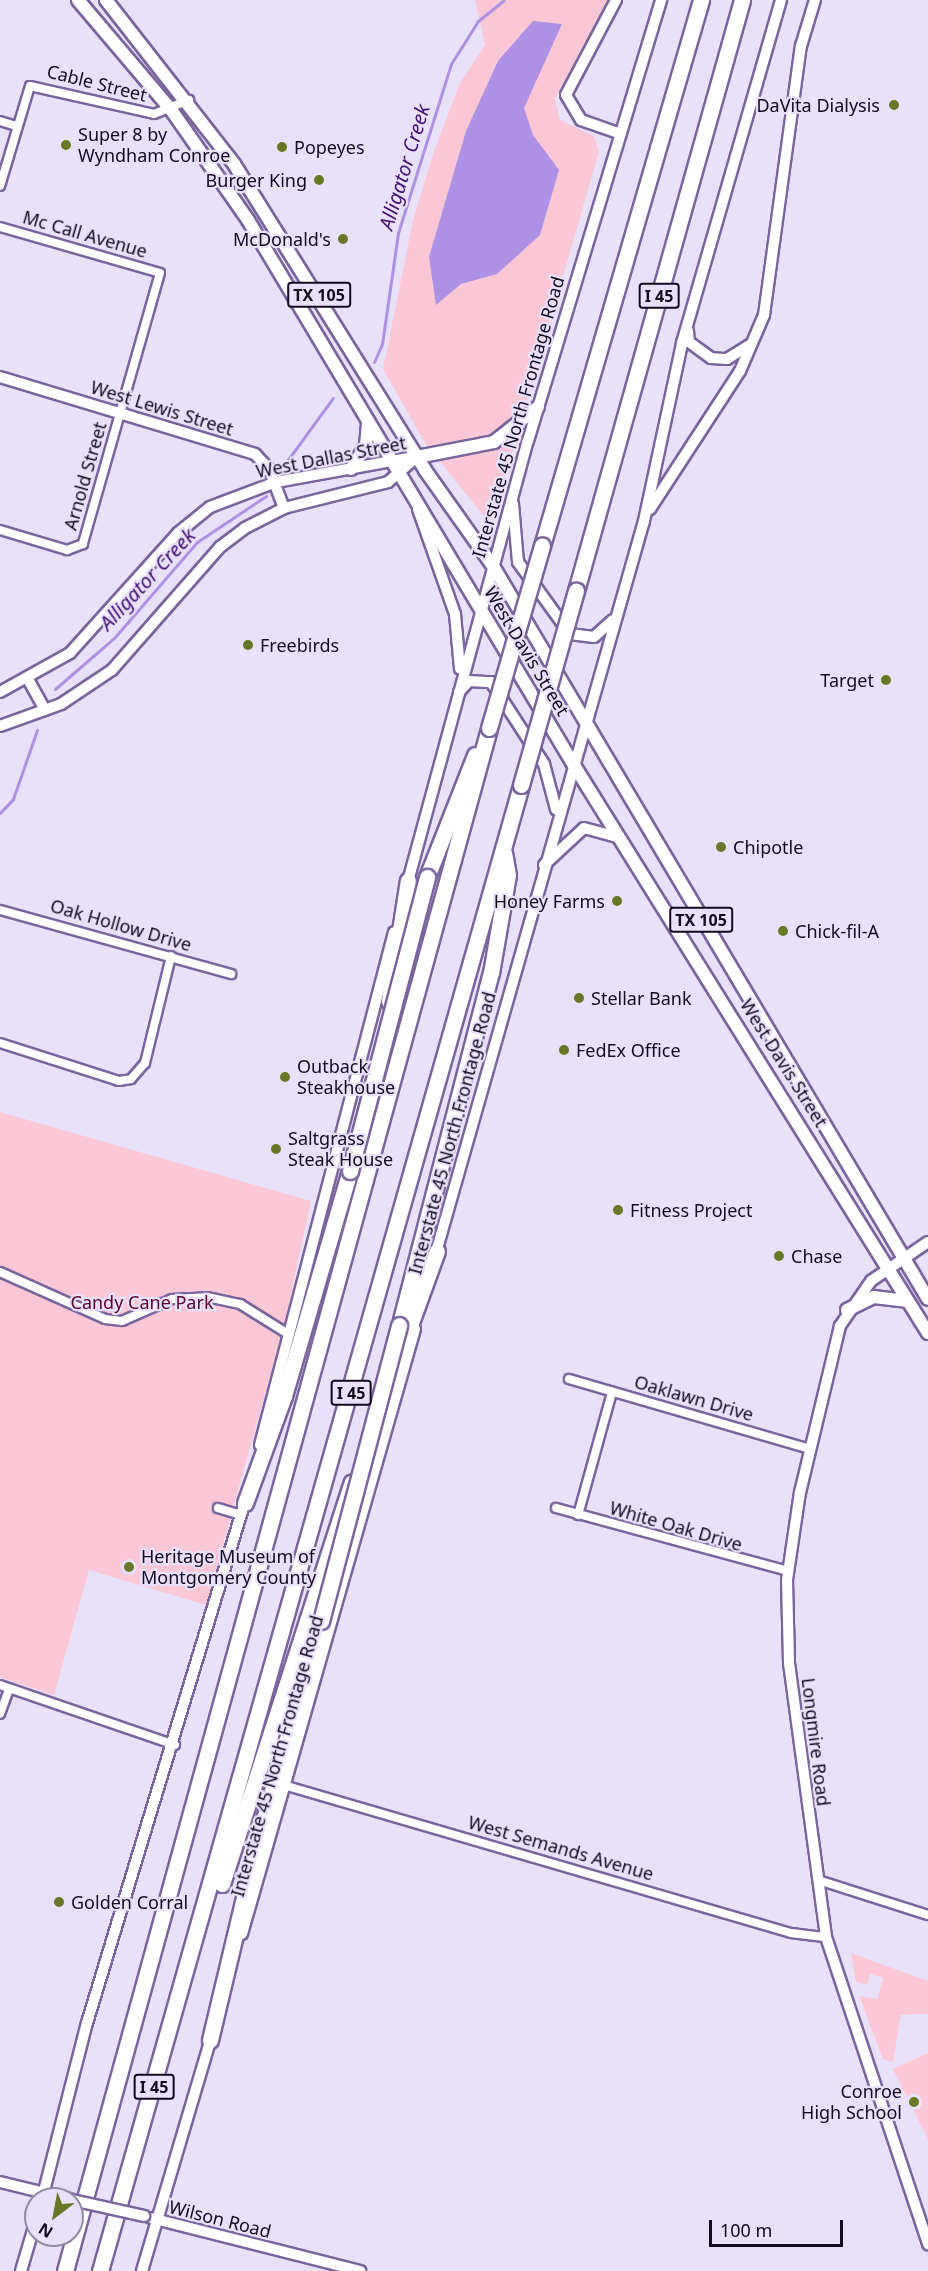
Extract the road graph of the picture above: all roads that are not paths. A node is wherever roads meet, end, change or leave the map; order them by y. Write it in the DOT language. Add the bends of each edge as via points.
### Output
graph roads {
  1 [pos="78,0"];
  2 [pos="106,0"];
  3 [pos="616,0"];
  4 [pos="661,0"];
  5 [pos="700,0"];
  6 [pos="742,0"];
  7 [pos="781,0"];
  8 [pos="815,0"];
  9 [pos="189,100"];
  10 [pos="172,111"];
  11 [pos="0,121"];
  12 [pos="16,126"];
  13 [pos="621,134"];
  14 [pos="0,186"];
  15 [pos="0,227"];
  16 [pos="160,273"];
  17 [pos="283,277"];
  18 [pos="312,285"];
  19 [pos="688,321"];
  20 [pos="751,344"];
  21 [pos="0,377"];
  22 [pos="538,407"];
  23 [pos="120,412"];
  24 [pos="368,420"];
  25 [pos="417,457"];
  26 [pos="396,467"];
  27 [pos="351,469"];
  28 [pos="276,482"];
  29 [pos="512,495"];
  30 [pos="416,500"];
  31 [pos="284,508"];
  32 [pos="644,520"];
  33 [pos="0,530"];
  34 [pos="493,567"];
  35 [pos="481,609"];
  36 [pos="613,620"];
  37 [pos="29,681"];
  38 [pos="461,681"];
  39 [pos="0,692"];
  40 [pos="457,695"];
  41 [pos="45,710"];
  42 [pos="584,720"];
  43 [pos="0,726"];
  44 [pos="489,728"];
  45 [pos="572,762"];
  46 [pos="557,815"];
  47 [pos="618,837"];
  48 [pos="503,847"];
  49 [pos="542,868"];
  50 [pos="408,880"];
  51 [pos="0,910"];
  52 [pos="171,956"];
  53 [pos="231,974"];
  54 [pos="0,1043"];
  55 [pos="928,1242"];
  56 [pos="437,1251"];
  57 [pos="902,1258"];
  58 [pos="888,1267"];
  59 [pos="0,1272"];
  60 [pos="928,1299"];
  61 [pos="908,1301"];
  62 [pos="847,1310"];
  63 [pos="328,1316"];
  64 [pos="928,1333"];
  65 [pos="288,1334"];
  66 [pos="569,1379"];
  67 [pos="612,1392"];
  68 [pos="810,1449"];
  69 [pos="218,1508"];
  70 [pos="556,1508"];
  71 [pos="243,1509"];
  72 [pos="578,1515"];
  73 [pos="788,1571"];
  74 [pos="0,1685"];
  75 [pos="9,1689"];
  76 [pos="0,1714"];
  77 [pos="175,1745"];
  78 [pos="287,1786"];
  79 [pos="818,1880"];
  80 [pos="928,1915"];
  81 [pos="826,1937"];
  82 [pos="198,1939"];
  83 [pos="210,2040"];
  84 [pos="0,2182"];
  85 [pos="45,2187"];
  86 [pos="24,2190"];
  87 [pos="84,2202"];
  88 [pos="156,2219"];
  89 [pos="109,2236"];
  90 [pos="928,2244"];
  91 [pos="28,2247"];
  92 [pos="21,2271"];
  93 [pos="63,2271"];
  94 [pos="100,2271"];
  95 [pos="105,2271"];
  96 [pos="142,2271"];
  97 [pos="360,2271"];
  1 -- 10 [label="main road, West Davis Street / TX 105"];
  2 -- 9 [label="main road, West Davis Street / TX 105"];
  3 -- 13 [label="main road" via="566,95 581,120"];
  4 -- 13 [label="main road, Interstate 45 North Frontage Road"];
  5 -- 44 [label="highway, I 45, bridge"];
  6 -- 48 [label="highway, I 45, bridge"];
  7 -- 19 [label="main road, Interstate 45 North Frontage Road"];
  8 -- 20 [label="main road" via="801,46 773,277"];
  9 -- 10 [label="street"];
  9 -- 18 [label="main road, West Davis Street / TX 105"];
  10 -- 12 [label="street, Cable Street" via="154,114 30,86"];
  10 -- 17 [label="main road, West Davis Street / TX 105"];
  11 -- 12 [label="street"];
  12 -- 14 [label="street"];
  13 -- 22 [label="main road, Interstate 45 North Frontage Road"];
  15 -- 16 [label="street, Mc Call Avenue"];
  16 -- 23 [label="street, Arnold Street"];
  17 -- 18 [label="main road" via="303,288"];
  17 -- 24 [label="main road, West Davis Street / TX 105"];
  18 -- 25 [label="main road, West Davis Street / TX 105"];
  19 -- 20 [label="main road" via="689,342 711,358 727,359"];
  19 -- 32 [label="main road, Interstate 45 North Frontage Road"];
  20 -- 32 [label="main road" via="740,371"];
  21 -- 23 [label="main road, West Lewis Street"];
  22 -- 25 [label="main road" via="494,442"];
  22 -- 29 [label="main road, Interstate 45 North Frontage Road"];
  23 -- 28 [label="main road, West Lewis Street" via="243,449 262,460"];
  23 -- 33 [label="street, Arnold Street" via="78,548 67,550"];
  24 -- 26 [label="main road, West Davis Street / TX 105"];
  24 -- 27 [label="main road" via="366,446"];
  25 -- 26 [label="main road, West Dallas Street"];
  25 -- 34 [label="main road, West Davis Street / TX 105"];
  26 -- 27 [label="main road, West Dallas Street"];
  26 -- 30 [label="main road, West Davis Street / TX 105"];
  26 -- 31 [label="main road, West Dallas Street" via="388,482"];
  27 -- 28 [label="main road, West Dallas Street"];
  28 -- 31 [label="main road, West Lewis Street"];
  28 -- 37 [label="main road, West Dallas Street" via="228,499 194,519 85,639"];
  29 -- 34 [label="main road, Interstate 45 North Frontage Road"];
  29 -- 36 [label="main road" via="518,562 570,634 594,637"];
  30 -- 35 [label="main road, West Davis Street / TX 105"];
  30 -- 38 [label="main road" via="455,614"];
  31 -- 41 [label="main road, West Dallas Street" via="220,547 112,670"];
  32 -- 36 [label="main road, Interstate 45 North Frontage Road"];
  34 -- 35 [label="main road, Interstate 45 North Frontage Road"];
  34 -- 42 [label="main road, West Davis Street / TX 105"];
  35 -- 38 [label="main road, Interstate 45 North Frontage Road"];
  35 -- 45 [label="main road, West Davis Street / TX 105"];
  36 -- 42 [label="main road, Interstate 45 North Frontage Road"];
  37 -- 39 [label="main road, West Dallas Street"];
  37 -- 41 [label="main road"];
  38 -- 40 [label="main road, Interstate 45 North Frontage Road"];
  40 -- 46 [label="main road" via="469,681 491,682 553,781"];
  40 -- 50 [label="main road, Interstate 45 North Frontage Road"];
  41 -- 43 [label="main road, West Dallas Street"];
  42 -- 45 [label="main road, Interstate 45 North Frontage Road"];
  42 -- 57 [label="main road, West Davis Street / TX 105"];
  44 -- 63 [label="highway, I 45"];
  44 -- 71 [label="highway, bridge" via="460,784 427,877 350,1171 284,1396"];
  45 -- 46 [label="main road, Interstate 45 North Frontage Road"];
  45 -- 47 [label="main road, West Davis Street / TX 105"];
  46 -- 49 [label="main road, Interstate 45 North Frontage Road"];
  47 -- 49 [label="main road" via="584,828"];
  47 -- 58 [label="main road, West Davis Street / TX 105"];
  48 -- 82 [label="highway, I 45"];
  48 -- 83 [label="highway, bridge" via="508,875 491,974 321,1621 256,1847"];
  49 -- 56 [label="main road, Interstate 45 North Frontage Road"];
  50 -- 63 [label="highway" via="374,1092"];
  50 -- 65 [label="main road, Interstate 45 North Frontage Road"];
  51 -- 52 [label="street, Oak Hollow Drive"];
  52 -- 53 [label="street, Oak Hollow Drive"];
  52 -- 54 [label="street" via="145,1063 131,1079 119,1081"];
  55 -- 57 [label="main road, Longmire Road"];
  56 -- 78 [label="main road, Interstate 45 North Frontage Road"];
  56 -- 82 [label="highway" via="300,1629 236,1850"];
  57 -- 58 [label="main road, Longmire Road"];
  57 -- 60 [label="main road, West Davis Street / TX 105"];
  58 -- 61 [label="main road, West Davis Street / TX 105"];
  58 -- 62 [label="main road, Longmire Road"];
  59 -- 65 [label="street" via="105,1318 122,1321 172,1299 207,1297 240,1304"];
  61 -- 62 [label="main road" via="874,1297"];
  61 -- 64 [label="main road, West Davis Street / TX 105"];
  62 -- 68 [label="main road, Longmire Road" via="834,1343"];
  63 -- 93 [label="highway, I 45"];
  65 -- 71 [label="main road, Interstate 45 North Frontage Road"];
  66 -- 67 [label="street, Oaklawn Drive"];
  67 -- 68 [label="street, Oaklawn Drive"];
  67 -- 72 [label="street"];
  68 -- 73 [label="main road, Longmire Road"];
  69 -- 71 [label="street"];
  70 -- 72 [label="street, White Oak Drive"];
  71 -- 77 [label="main road, Interstate 45 North Frontage Road"];
  72 -- 73 [label="street, White Oak Drive"];
  73 -- 79 [label="main road, Longmire Road" via="789,1663"];
  74 -- 75 [label="street"];
  75 -- 76 [label="street"];
  75 -- 77 [label="street"];
  77 -- 85 [label="main road, Interstate 45 North Frontage Road" via="87,2023"];
  78 -- 81 [label="street, West Semands Avenue" via="791,1933"];
  78 -- 83 [label="main road, Interstate 45 North Frontage Road"];
  79 -- 80 [label="street"];
  79 -- 81 [label="main road, Longmire Road"];
  81 -- 90 [label="main road, Longmire Road"];
  82 -- 89 [label="highway, I 45"];
  83 -- 88 [label="main road, Interstate 45 North Frontage Road"];
  84 -- 86 [label="main road, Wilson Road"];
  87 -- 88 [label="main road, Wilson Road, bridge"];
  88 -- 96 [label="main road, Interstate 45 North Frontage Road"];
  88 -- 97 [label="main road, Wilson Road"];
  89 -- 94 [label="highway, I 45"];
  89 -- 95 [label="highway"];
  91 -- 92 [label="main road"];
}
